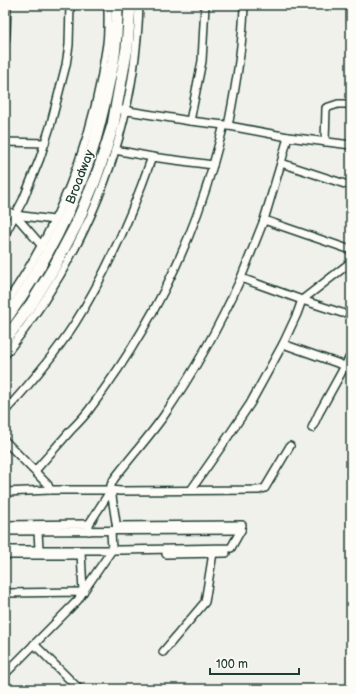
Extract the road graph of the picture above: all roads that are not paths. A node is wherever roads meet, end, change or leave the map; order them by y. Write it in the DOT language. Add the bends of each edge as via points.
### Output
graph roads {
  1 [pos="7,5"];
  2 [pos="70,5"];
  3 [pos="108,5"];
  4 [pos="117,5"];
  5 [pos="130,5"];
  6 [pos="139,5"];
  7 [pos="205,5"];
  8 [pos="244,5"];
  9 [pos="6,18"];
  10 [pos="5,42"];
  11 [pos="351,104"];
  12 [pos="121,109"];
  13 [pos="190,121"];
  14 [pos="226,126"];
  15 [pos="288,137"];
  16 [pos="5,142"];
  17 [pos="325,142"];
  18 [pos="45,143"];
  19 [pos="351,145"];
  20 [pos="115,150"];
  21 [pos="152,157"];
  22 [pos="281,163"];
  23 [pos="213,165"];
  24 [pos="79,173"];
  25 [pos="351,186"];
  26 [pos="5,210"];
  27 [pos="16,215"];
  28 [pos="54,220"];
  29 [pos="264,220"];
  30 [pos="5,234"];
  31 [pos="42,246"];
  32 [pos="351,250"];
  33 [pos="351,262"];
  34 [pos="241,278"];
  35 [pos="18,294"];
  36 [pos="302,300"];
  37 [pos="5,304"];
  38 [pos="35,306"];
  39 [pos="342,313"];
  40 [pos="5,320"];
  41 [pos="5,340"];
  42 [pos="283,344"];
  43 [pos="5,355"];
  44 [pos="351,356"];
  45 [pos="340,364"];
  46 [pos="5,411"];
  47 [pos="312,428"];
  48 [pos="5,441"];
  49 [pos="290,446"];
  50 [pos="34,471"];
  51 [pos="50,490"];
  52 [pos="111,490"];
  53 [pos="191,490"];
  54 [pos="5,492"];
  55 [pos="5,525"];
  56 [pos="89,527"];
  57 [pos="115,529"];
  58 [pos="5,531"];
  59 [pos="38,531"];
  60 [pos="39,549"];
  61 [pos="5,550"];
  62 [pos="112,550"];
  63 [pos="120,550"];
  64 [pos="81,552"];
  65 [pos="213,553"];
  66 [pos="226,553"];
  67 [pos="5,555"];
  68 [pos="83,592"];
  69 [pos="5,593"];
  70 [pos="34,644"];
  71 [pos="163,652"];
  72 [pos="5,674"];
  73 [pos="79,689"];
  1 -- 9 [label="street"];
  2 -- 18 [label="street" via="66,65"];
  3 -- 24 [label="street" via="106,50"];
  4 -- 24 [label="main road, Broadway" via="113,63 88,162"];
  5 -- 12 [label="main road, Broadway"];
  6 -- 12 [label="street" via="136,54"];
  7 -- 13 [label="street" via="202,61"];
  8 -- 14 [label="street" via="236,85"];
  9 -- 10 [label="street"];
  11 -- 17 [label="street" via="338,104 326,108"];
  12 -- 13 [label="street"];
  12 -- 20 [label="street"];
  12 -- 38 [label="main road, Broadway" via="87,200"];
  13 -- 14 [label="street"];
  14 -- 15 [label="street"];
  14 -- 23 [label="street"];
  15 -- 17 [label="street"];
  15 -- 22 [label="street"];
  16 -- 18 [label="street"];
  17 -- 19 [label="street"];
  18 -- 27 [label="street"];
  20 -- 21 [label="street"];
  20 -- 38 [label="street" via="80,240 58,280"];
  21 -- 23 [label="street"];
  21 -- 46 [label="street" via="127,224 95,288 56,350"];
  22 -- 25 [label="street"];
  22 -- 29 [label="street"];
  23 -- 50 [label="street" via="206,193 176,267 132,349 88,411"];
  24 -- 28 [label="street"];
  24 -- 35 [label="main road, Broadway" via="75,195 64,220 43,261"];
  26 -- 27 [label="street"];
  27 -- 28 [label="street"];
  27 -- 30 [label="street"];
  27 -- 31 [label="street"];
  28 -- 31 [label="street"];
  29 -- 32 [label="street"];
  29 -- 34 [label="street"];
  31 -- 35 [label="street"];
  33 -- 36 [label="street"];
  34 -- 36 [label="street"];
  34 -- 52 [label="street" via="195,369 162,418 114,479"];
  35 -- 37 [label="street"];
  35 -- 40 [label="main road, Broadway"];
  36 -- 39 [label="street"];
  36 -- 42 [label="street"];
  38 -- 41 [label="main road, Broadway"];
  38 -- 43 [label="street"];
  42 -- 45 [label="street"];
  42 -- 53 [label="street" via="250,404"];
  44 -- 47 [label="street"];
  48 -- 50 [label="street"];
  49 -- 53 [label="street" via="265,488"];
  50 -- 51 [label="street"];
  51 -- 52 [label="street"];
  51 -- 54 [label="street"];
  52 -- 53 [label="street"];
  52 -- 56 [label="street"];
  52 -- 57 [label="street"];
  55 -- 56 [label="street"];
  56 -- 57 [label="street"];
  56 -- 59 [label="street"];
  57 -- 62 [label="street"];
  57 -- 63 [label="street" via="242,528 231,548"];
  58 -- 59 [label="street"];
  59 -- 60 [label="street"];
  60 -- 61 [label="street"];
  60 -- 64 [label="street"];
  62 -- 63 [label="street"];
  62 -- 64 [label="street"];
  62 -- 68 [label="street"];
  63 -- 65 [label="street" via="121,554"];
  64 -- 67 [label="street"];
  64 -- 68 [label="street"];
  65 -- 66 [label="street"];
  65 -- 71 [label="street" via="205,602"];
  68 -- 69 [label="street"];
  68 -- 70 [label="street"];
  70 -- 72 [label="street"];
  70 -- 73 [label="street"];
}
